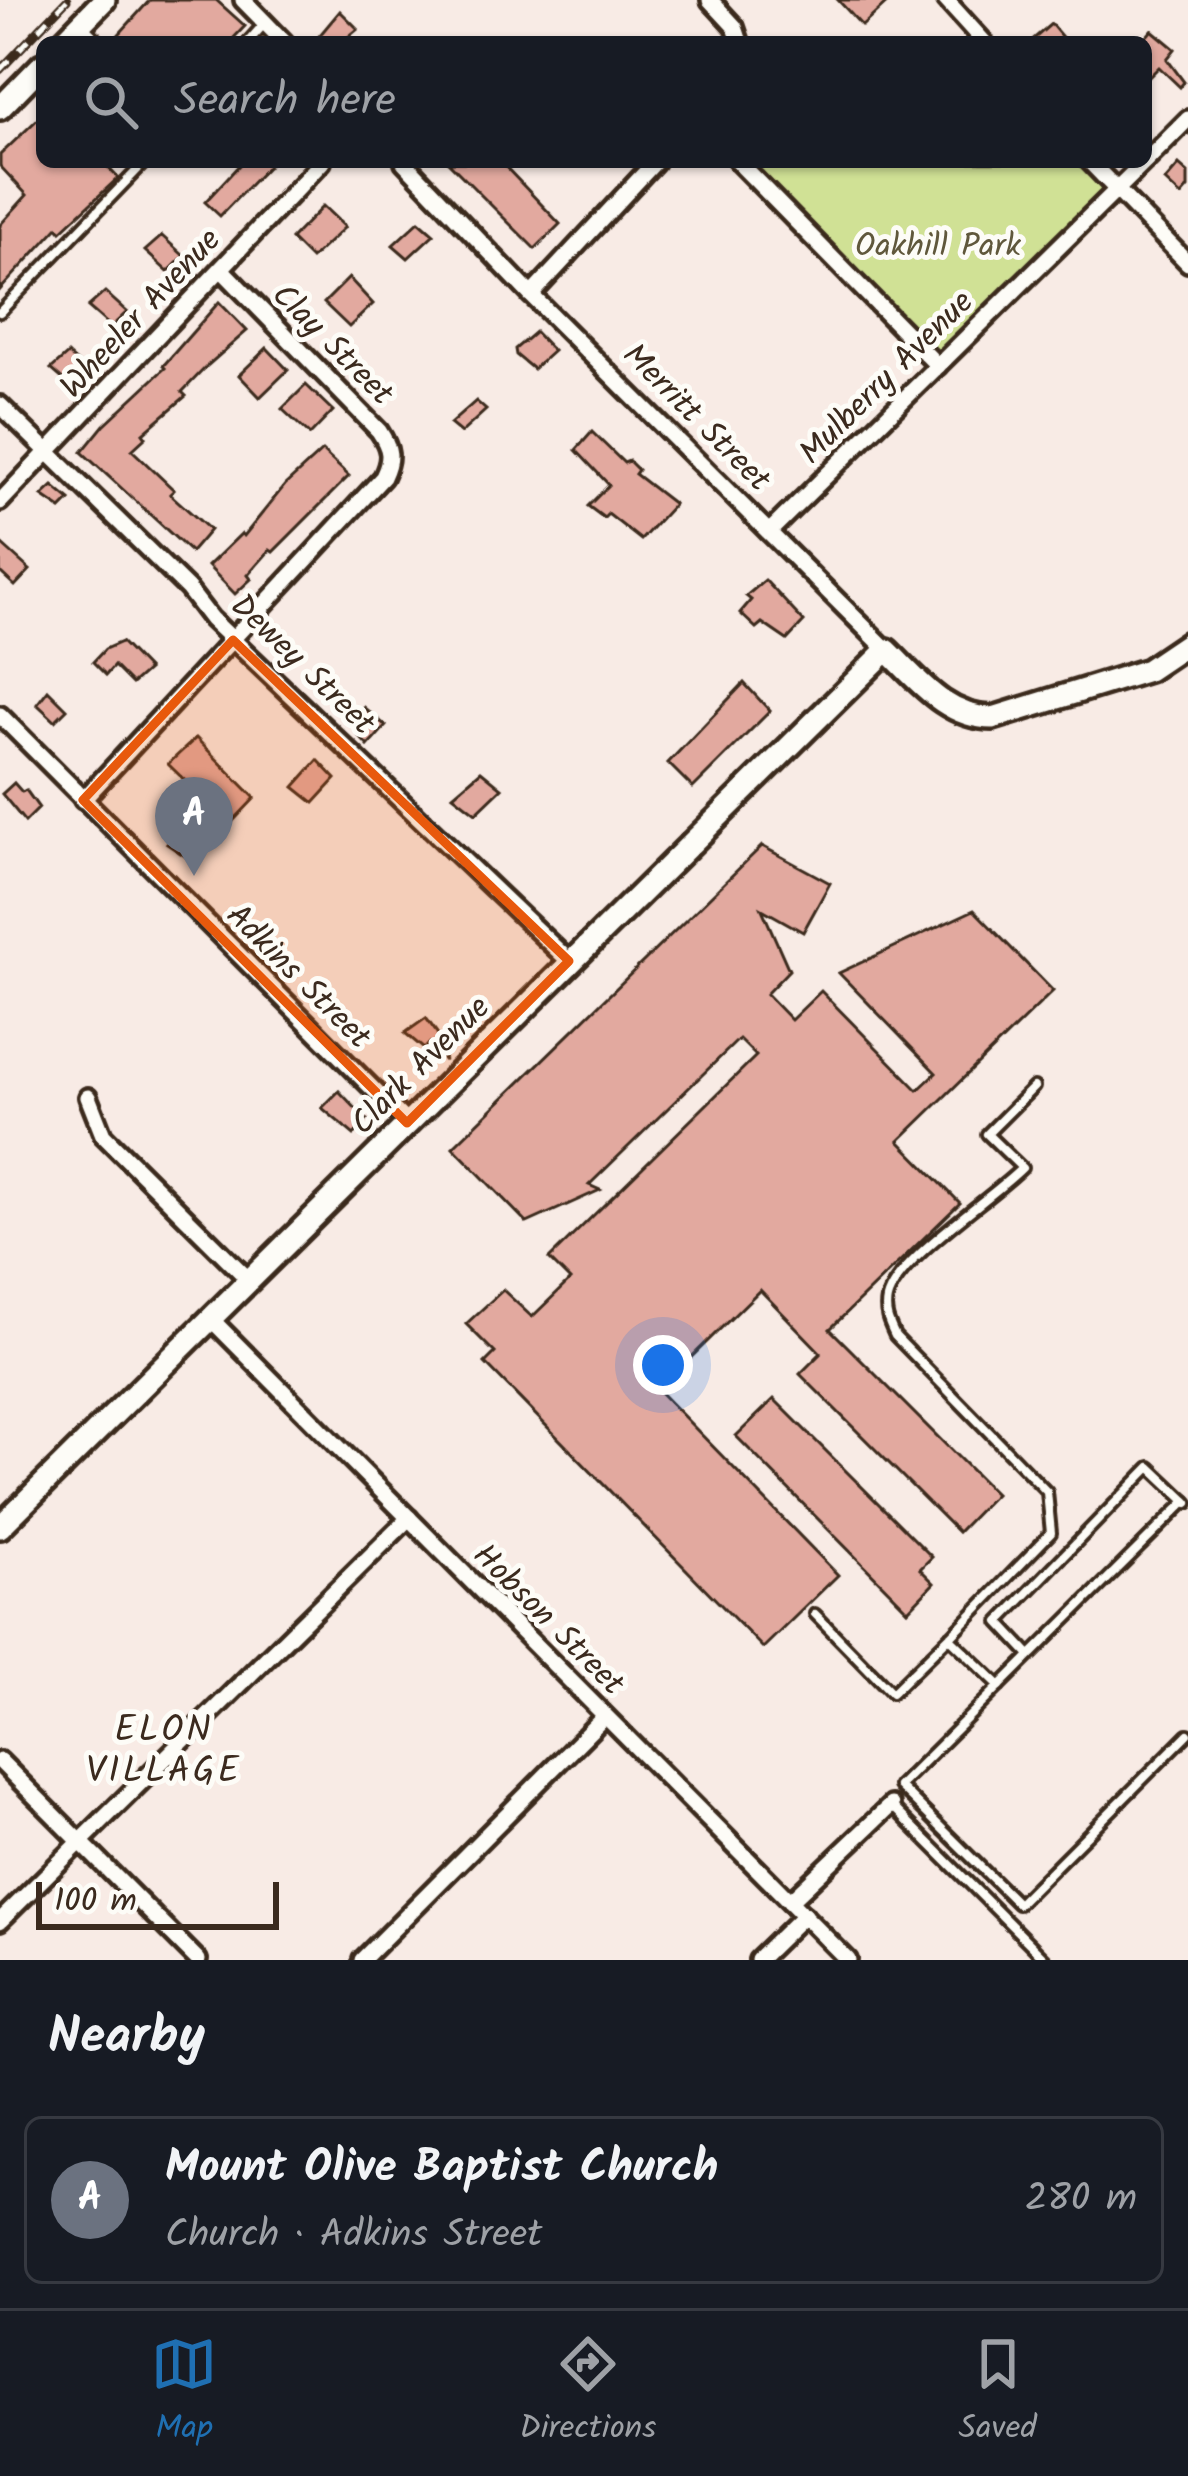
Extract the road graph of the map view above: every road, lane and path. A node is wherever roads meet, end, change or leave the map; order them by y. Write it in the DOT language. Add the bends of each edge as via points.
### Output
graph roads {
  1 [pos="104,0"];
  2 [pos="243,0"];
  3 [pos="946,0"];
  4 [pos="715,2"];
  5 [pos="265,22"];
  6 [pos="81,24"];
  7 [pos="70,36"];
  8 [pos="94,36"];
  9 [pos="253,36"];
  10 [pos="278,36"];
  11 [pos="738,36"];
  12 [pos="979,36"];
  13 [pos="36,70"];
  14 [pos="0,108"];
  15 [pos="1188,119"];
  16 [pos="1152,154"];
  17 [pos="130,168"];
  18 [pos="139,168"];
  19 [pos="316,168"];
  20 [pos="410,168"];
  21 [pos="649,168"];
  22 [pos="744,168"];
  23 [pos="1095,168"];
  24 [pos="1138,168"];
  25 [pos="131,176"];
  26 [pos="1115,191"];
  27 [pos="1188,263"];
  28 [pos="221,269"];
  29 [pos="531,295"];
  30 [pos="0,312"];
  31 [pos="938,366"];
  32 [pos="0,405"];
  33 [pos="46,451"];
  34 [pos="0,502"];
  35 [pos="769,532"];
  36 [pos="233,640"];
  37 [pos="1186,649"];
  38 [pos="887,650"];
  39 [pos="0,715"];
  40 [pos="83,800"];
  41 [pos="569,962"];
  42 [pos="1034,1087"];
  43 [pos="88,1097"];
  44 [pos="406,1123"];
  45 [pos="249,1280"];
  46 [pos="210,1318"];
  47 [pos="1187,1502"];
  48 [pos="409,1518"];
  49 [pos="0,1526"];
  50 [pos="814,1614"];
  51 [pos="950,1637"];
  52 [pos="1030,1655"];
  53 [pos="1000,1685"];
  54 [pos="605,1716"];
  55 [pos="1188,1734"];
  56 [pos="0,1761"];
  57 [pos="891,1805"];
  58 [pos="80,1841"];
  59 [pos="790,1901"];
  60 [pos="804,1916"];
  61 [pos="0,1921"];
  62 [pos="198,1960"];
  63 [pos="362,1960"];
  64 [pos="758,1960"];
  65 [pos="848,1960"];
  66 [pos="1046,1960"];
  1 -- 6 [label="street"];
  2 -- 5 [label="street"];
  3 -- 12 [label="street"];
  4 -- 11 [label="street"];
  5 -- 9 [label="lane"];
  5 -- 10 [label="street"];
  6 -- 7 [label="street"];
  6 -- 8 [label="lane"];
  13 -- 14 [label="street"];
  15 -- 16 [label="street, Mulberry Avenue"];
  17 -- 25 [label="lane"];
  18 -- 25 [label="lane"];
  19 -- 28 [label="street, Wheeler Avenue"];
  20 -- 29 [label="street, Merritt Street"];
  21 -- 29 [label="street"];
  22 -- 31 [label="street"];
  23 -- 26 [label="street"];
  24 -- 26 [label="street, Mulberry Avenue"];
  25 -- 30 [label="lane"];
  26 -- 27 [label="street"];
  26 -- 31 [label="street, Mulberry Avenue"];
  28 -- 33 [label="street, Wheeler Avenue"];
  28 -- 36 [label="street, Clay Street" via="389,446 382,477"];
  29 -- 35 [label="street, Merritt Street"];
  31 -- 35 [label="street, Mulberry Avenue"];
  32 -- 33 [label="street, Dewey Street"];
  33 -- 34 [label="street, Wheeler Avenue"];
  33 -- 36 [label="street, Dewey Street"];
  35 -- 38 [label="street, Merritt Street"];
  36 -- 40 [label="street"];
  36 -- 41 [label="street, Dewey Street"];
  37 -- 38 [label="street, Merritt Street" via="1148,670 993,718 952,709"];
  38 -- 41 [label="street, Clark Avenue"];
  39 -- 40 [label="street, Adkins Street"];
  40 -- 44 [label="street, Adkins Street"];
  41 -- 44 [label="street, Clark Avenue"];
  42 -- 51 [label="lane" via="987,1134 1022,1168 960,1216 888,1294 885,1314 895,1336 1047,1492 1052,1533"];
  43 -- 45 [label="street" via="103,1135"];
  44 -- 45 [label="street, Clark Avenue"];
  45 -- 46 [label="street, Clark Avenue"];
  46 -- 48 [label="street, Hobson Street"];
  46 -- 49 [label="street, Clark Avenue"];
  47 -- 52 [label="lane"];
  47 -- 52 [label="lane" via="1150,1467 999,1622"];
  48 -- 54 [label="street, Hobson Street"];
  48 -- 58 [label="street"];
  50 -- 51 [label="lane" via="892,1693"];
  51 -- 53 [label="lane"];
  52 -- 53 [label="lane"];
  53 -- 55 [label="lane" via="899,1786 1018,1904"];
  54 -- 59 [label="street, Hobson Street"];
  54 -- 63 [label="street"];
  56 -- 58 [label="street"];
  57 -- 59 [label="street"];
  57 -- 66 [label="lane"];
  58 -- 61 [label="street"];
  58 -- 62 [label="street"];
  59 -- 60 [label="street, Hobson Street"];
  60 -- 64 [label="street"];
  60 -- 65 [label="street, Hobson Street"];
}
